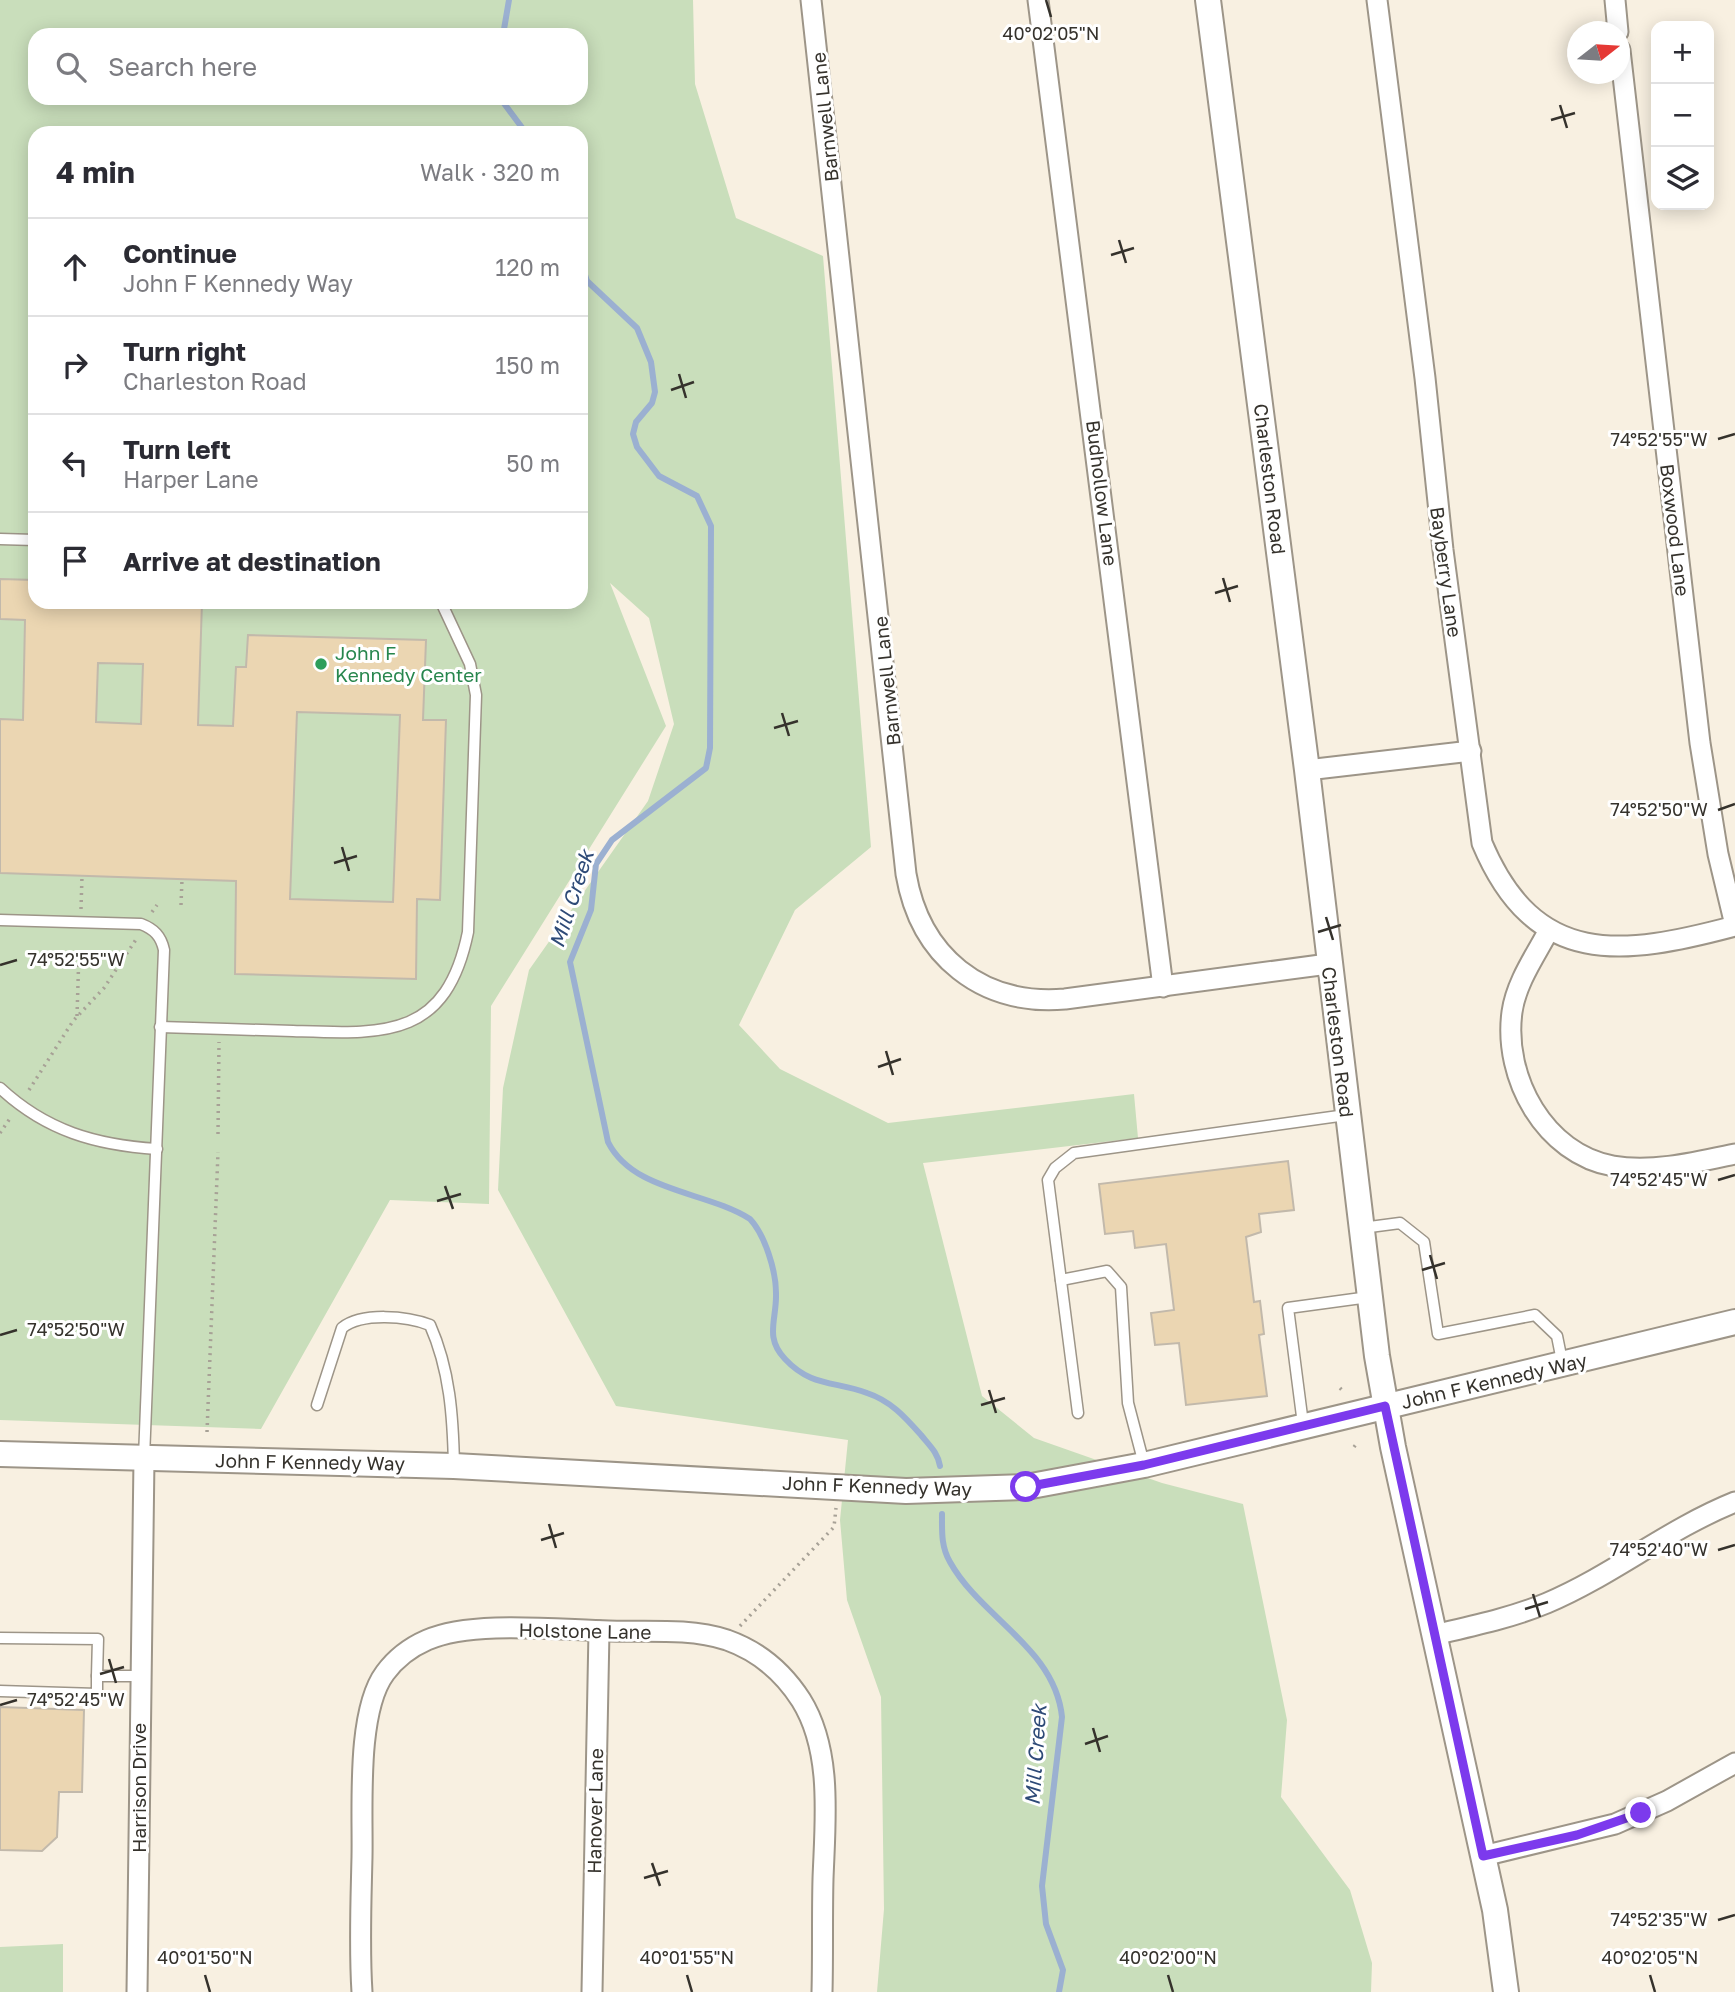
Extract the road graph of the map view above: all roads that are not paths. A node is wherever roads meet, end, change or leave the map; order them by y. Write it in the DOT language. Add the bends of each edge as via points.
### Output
graph roads {
  1 [pos="811,0"];
  2 [pos="1038,0"];
  3 [pos="1208,0"];
  4 [pos="1377,0"];
  5 [pos="1615,0"];
  6 [pos="1617,21"];
  7 [pos="1623,84"];
  8 [pos="0,539"];
  9 [pos="28,540"];
  10 [pos="444,609"];
  11 [pos="1471,751"];
  12 [pos="1307,770"];
  13 [pos="0,920"];
  14 [pos="1735,925"];
  15 [pos="1549,930"];
  16 [pos="1328,964"];
  17 [pos="1163,987"];
  18 [pos="160,1027"];
  19 [pos="0,1088"];
  20 [pos="1347,1114"];
  21 [pos="157,1149"];
  22 [pos="1735,1154"];
  23 [pos="1361,1228"];
  24 [pos="1061,1280"];
  25 [pos="1370,1297"];
  26 [pos="1735,1322"];
  27 [pos="1563,1364"];
  28 [pos="317,1405"];
  29 [pos="1385,1406"];
  30 [pos="1078,1413"];
  31 [pos="1303,1426"];
  32 [pos="0,1454"];
  33 [pos="144,1459"];
  34 [pos="1144,1465"];
  35 [pos="454,1466"];
  36 [pos="1735,1502"];
  37 [pos="599,1631"];
  38 [pos="1434,1635"];
  39 [pos="0,1638"];
  40 [pos="97,1676"];
  41 [pos="139,1676"];
  42 [pos="0,1691"];
  43 [pos="1735,1763"];
  44 [pos="1483,1856"];
  45 [pos="137,1992"];
  46 [pos="362,1992"];
  47 [pos="592,1992"];
  48 [pos="822,1992"];
  49 [pos="1506,1992"];
  1 -- 17 [label="street, Barnwell Lane" via="906,874 914,910 946,958 979,983 1014,997 1046,1001"];
  2 -- 17 [label="street, Budhollow Lane"];
  3 -- 12 [label="street, Charleston Road"];
  4 -- 11 [label="street, Bayberry Lane"];
  5 -- 6 [label="street"];
  7 -- 14 [label="street, Boxwood Lane" via="1700,743"];
  8 -- 9 [label="lane"];
  10 -- 18 [label="lane" via="470,664 475,695 468,932 443,994 422,1015 380,1033"];
  11 -- 12 [label="street"];
  11 -- 15 [label="street, Bayberry Lane" via="1480,834 1493,869 1517,903"];
  12 -- 16 [label="street, Charleston Road"];
  13 -- 18 [label="lane" via="132,923 149,928 162,940 164,950"];
  14 -- 15 [label="street, Bayberry Lane" via="1635,947 1574,942"];
  15 -- 22 [label="street" via="1520,987 1510,1034 1519,1083 1546,1128 1590,1160 1615,1167 1642,1168"];
  16 -- 17 [label="street, Barnwell Lane"];
  16 -- 20 [label="street, Charleston Road"];
  18 -- 21 [label="lane"];
  19 -- 21 [label="lane" via="50,1123 82,1138 110,1146"];
  20 -- 23 [label="street, Charleston Road"];
  20 -- 24 [label="lane" via="1074,1153 1048,1180"];
  21 -- 33 [label="lane"];
  23 -- 25 [label="street, Charleston Road"];
  23 -- 27 [label="lane" via="1400,1223 1424,1242 1438,1334 1535,1315 1557,1336"];
  24 -- 30 [label="lane"];
  24 -- 34 [label="lane" via="1107,1271 1121,1287 1128,1403"];
  25 -- 29 [label="street, Charleston Road"];
  25 -- 31 [label="lane" via="1288,1308"];
  26 -- 27 [label="street, John F Kennedy Way"];
  27 -- 29 [label="street, John F Kennedy Way"];
  28 -- 35 [label="lane" via="342,1328 350,1321 418,1320 430,1325 452,1407"];
  29 -- 31 [label="street, John F Kennedy Way"];
  29 -- 38 [label="street, Charleston Road"];
  31 -- 34 [label="street, John F Kennedy Way"];
  32 -- 33 [label="street, John F Kennedy Way"];
  33 -- 35 [label="street, John F Kennedy Way"];
  33 -- 41 [label="street, Harrison Drive"];
  34 -- 35 [label="street, John F Kennedy Way" via="1026,1487 930,1492"];
  36 -- 38 [label="street" via="1546,1604"];
  37 -- 46 [label="street, Holstone Lane" via="551,1628 456,1633 428,1639 403,1653 384,1674 372,1696 364,1761"];
  37 -- 47 [label="street, Hanover Lane"];
  37 -- 48 [label="street, Holstone Lane" via="726,1640 760,1657 802,1701 822,1759"];
  38 -- 44 [label="street, Charleston Road"];
  39 -- 40 [label="lane" via="98,1639"];
  40 -- 41 [label="lane"];
  40 -- 42 [label="lane" via="97,1694"];
  41 -- 45 [label="street, Harrison Drive"];
  43 -- 44 [label="street" via="1615,1824"];
  44 -- 49 [label="street, Charleston Road"];
}
